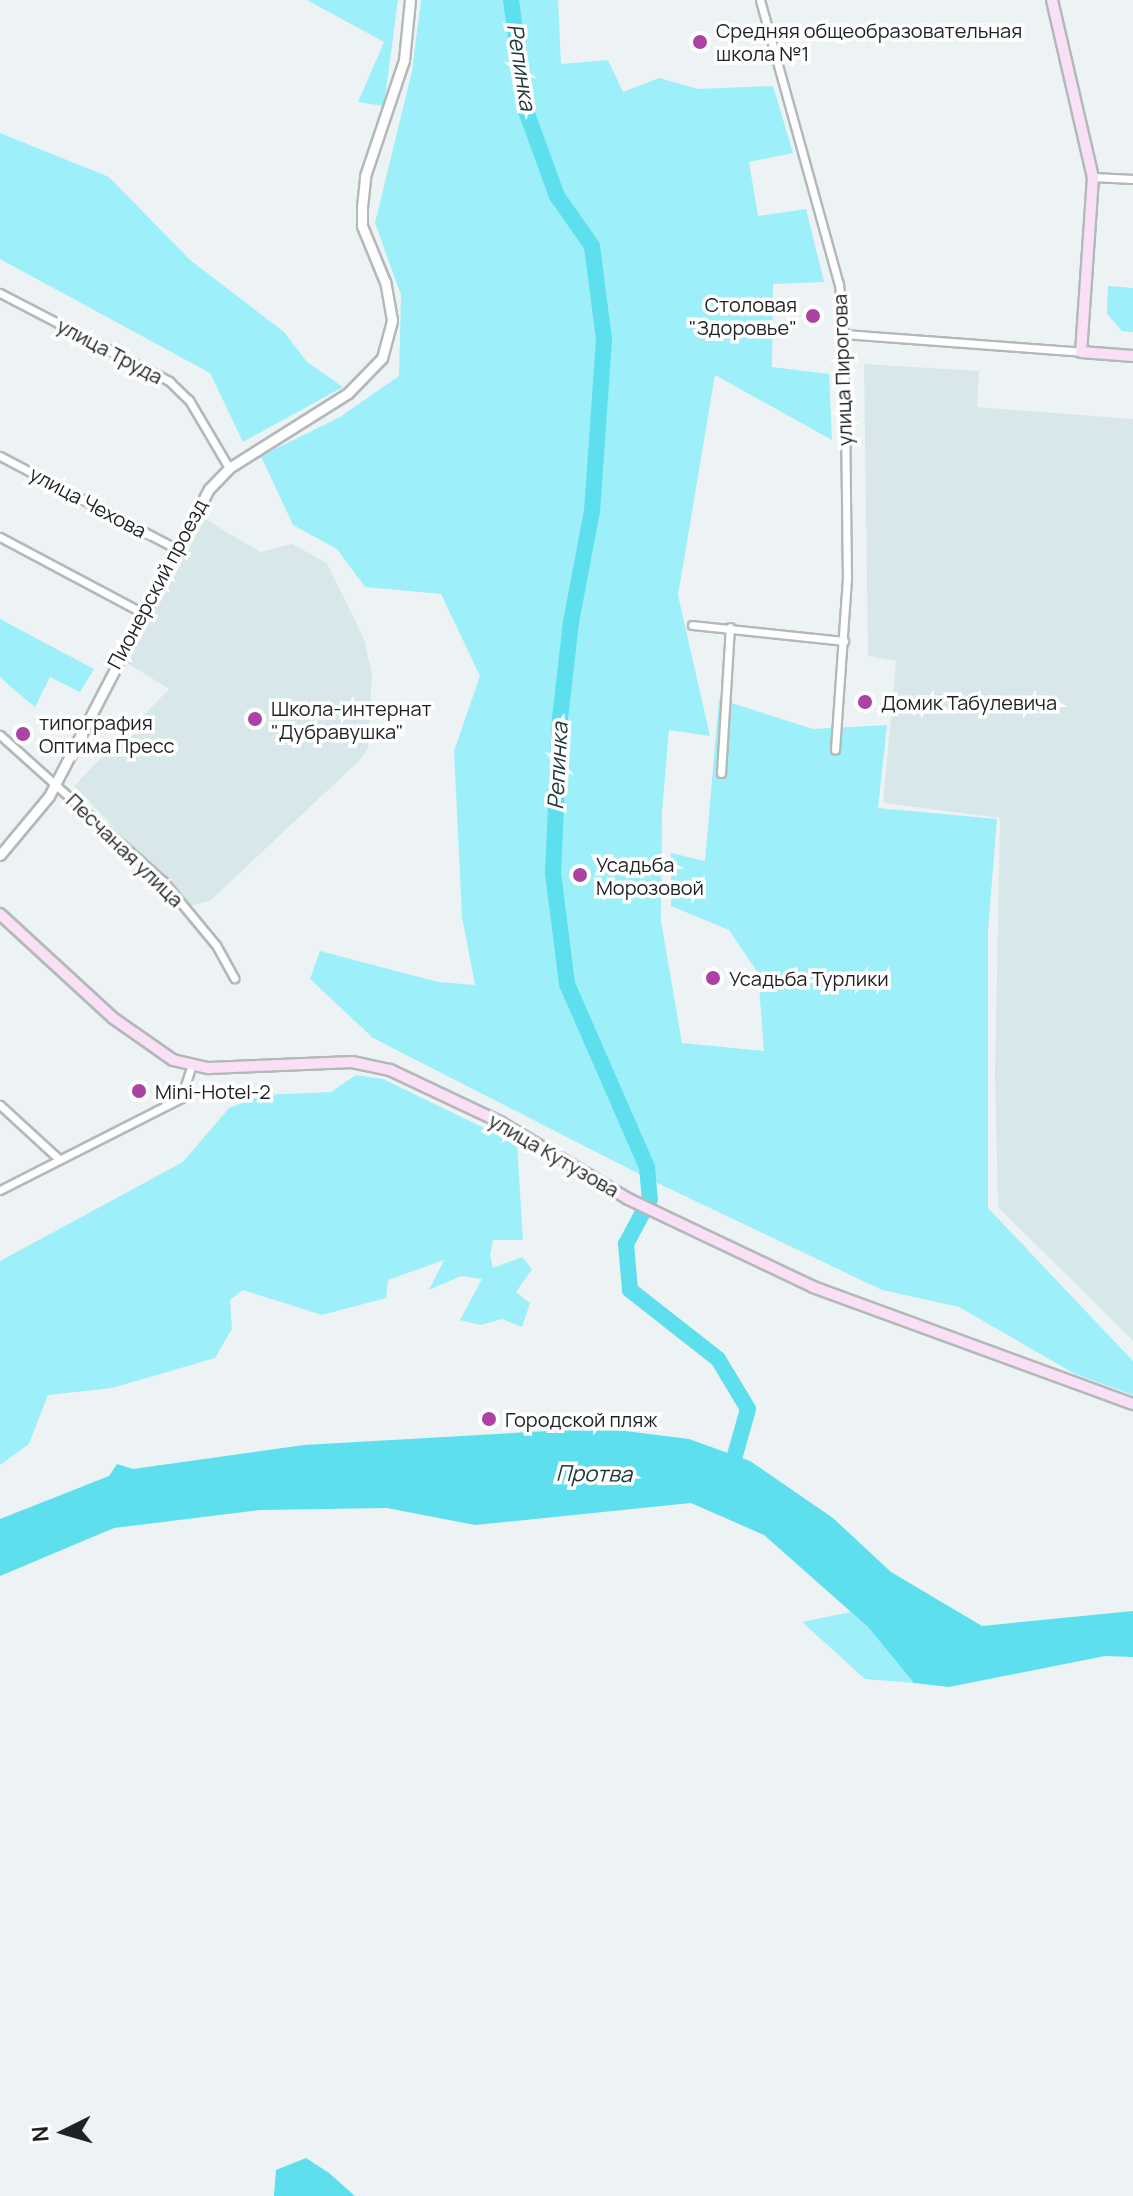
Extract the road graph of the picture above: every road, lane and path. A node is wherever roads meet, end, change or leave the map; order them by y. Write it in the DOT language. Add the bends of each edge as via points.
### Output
graph roads {
  1 [pos="410,0"];
  2 [pos="760,0"];
  3 [pos="1052,0"];
  4 [pos="1093,177"];
  5 [pos="1133,179"];
  6 [pos="0,293"];
  7 [pos="844,334"];
  8 [pos="1081,352"];
  9 [pos="1129,356"];
  10 [pos="0,456"];
  11 [pos="229,468"];
  12 [pos="0,537"];
  13 [pos="175,548"];
  14 [pos="141,612"];
  15 [pos="692,625"];
  16 [pos="730,627"];
  17 [pos="844,641"];
  18 [pos="0,735"];
  19 [pos="835,750"];
  20 [pos="721,773"];
  21 [pos="55,782"];
  22 [pos="0,855"];
  23 [pos="0,914"];
  24 [pos="234,978"];
  25 [pos="192,1065"];
  26 [pos="0,1105"];
  27 [pos="59,1159"];
  28 [pos="0,1190"];
  29 [pos="1133,1404"];
  1 -- 11 [label="street, Пионерский проезд" via="404,60 365,176 362,207 362,226 385,282 392,320 382,358 348,393"];
  2 -- 7 [label="street, улица Пирогова" via="839,284"];
  3 -- 4 [label="main road"];
  4 -- 5 [label="street"];
  4 -- 8 [label="main road"];
  6 -- 11 [label="street, улица Труда" via="169,381 189,400"];
  7 -- 8 [label="street"];
  7 -- 17 [label="street, улица Пирогова"];
  8 -- 9 [label="main road"];
  10 -- 13 [label="street, улица Чехова"];
  11 -- 13 [label="street, Пионерский проезд" via="209,489"];
  12 -- 14 [label="street"];
  13 -- 14 [label="street, Пионерский проезд"];
  14 -- 21 [label="street, Пионерский проезд"];
  15 -- 16 [label="street"];
  16 -- 17 [label="street"];
  16 -- 20 [label="street"];
  17 -- 19 [label="street, улица Пирогова"];
  18 -- 21 [label="street, Песчаная улица"];
  21 -- 22 [label="street, Пионерский проезд"];
  21 -- 24 [label="street, Песчаная улица" via="163,881 216,945"];
  23 -- 25 [label="main road, улица Кутузова" via="113,1018 153,1048"];
  25 -- 27 [label="street" via="181,1098"];
  25 -- 29 [label="main road, улица Кутузова" via="228,1069 352,1062 390,1070 500,1122 660,1216 813,1287"];
  26 -- 27 [label="street"];
  27 -- 28 [label="street"];
}
